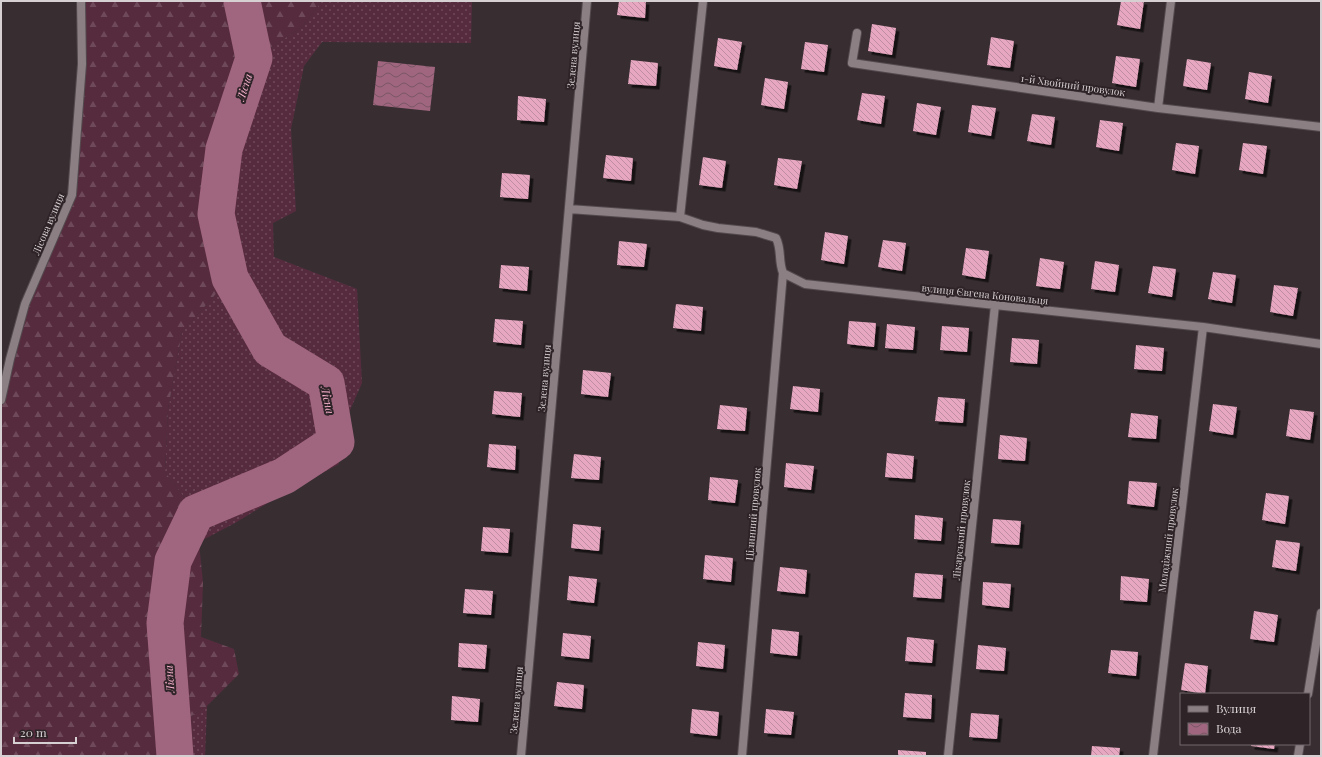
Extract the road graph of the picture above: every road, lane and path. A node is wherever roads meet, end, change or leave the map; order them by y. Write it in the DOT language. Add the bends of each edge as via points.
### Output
graph roads {
  1 [pos="81,1"];
  2 [pos="587,1"];
  3 [pos="703,1"];
  4 [pos="1171,1"];
  5 [pos="857,33"];
  6 [pos="1158,108"];
  7 [pos="1321,127"];
  8 [pos="569,209"];
  9 [pos="680,216"];
  10 [pos="783,273"];
  11 [pos="995,305"];
  12 [pos="1203,326"];
  13 [pos="1321,344"];
  14 [pos="1,400"];
  15 [pos="1321,613"];
  16 [pos="1308,693"];
  17 [pos="1300,745"];
  18 [pos="521,756"];
  19 [pos="742,756"];
  20 [pos="948,756"];
  21 [pos="1153,756"];
  22 [pos="1298,756"];
  1 -- 14 [label="street, Лісова вулиця" via="82,64 72,195 25,304"];
  2 -- 8 [label="street, Зелена вулиця"];
  3 -- 9 [label="street"];
  4 -- 6 [label="street"];
  5 -- 6 [label="street, 1-й Хвойний провулок" via="852,63"];
  6 -- 7 [label="street, 1-й Хвойний провулок"];
  8 -- 9 [label="street"];
  8 -- 18 [label="street, Зелена вулиця"];
  9 -- 10 [label="street" via="703,225 756,232 776,238 780,246"];
  10 -- 11 [label="street, вулиця Євгена Коновальця" via="805,284"];
  10 -- 19 [label="street, Цілинний провулок"];
  11 -- 12 [label="street, вулиця Євгена Коновальця"];
  11 -- 20 [label="street, Лікарський провулок"];
  12 -- 13 [label="street, вулиця Євгена Коновальця"];
  12 -- 21 [label="street, Молодіжний провулок"];
  15 -- 16 [label="street"];
  17 -- 22 [label="street"];
}
